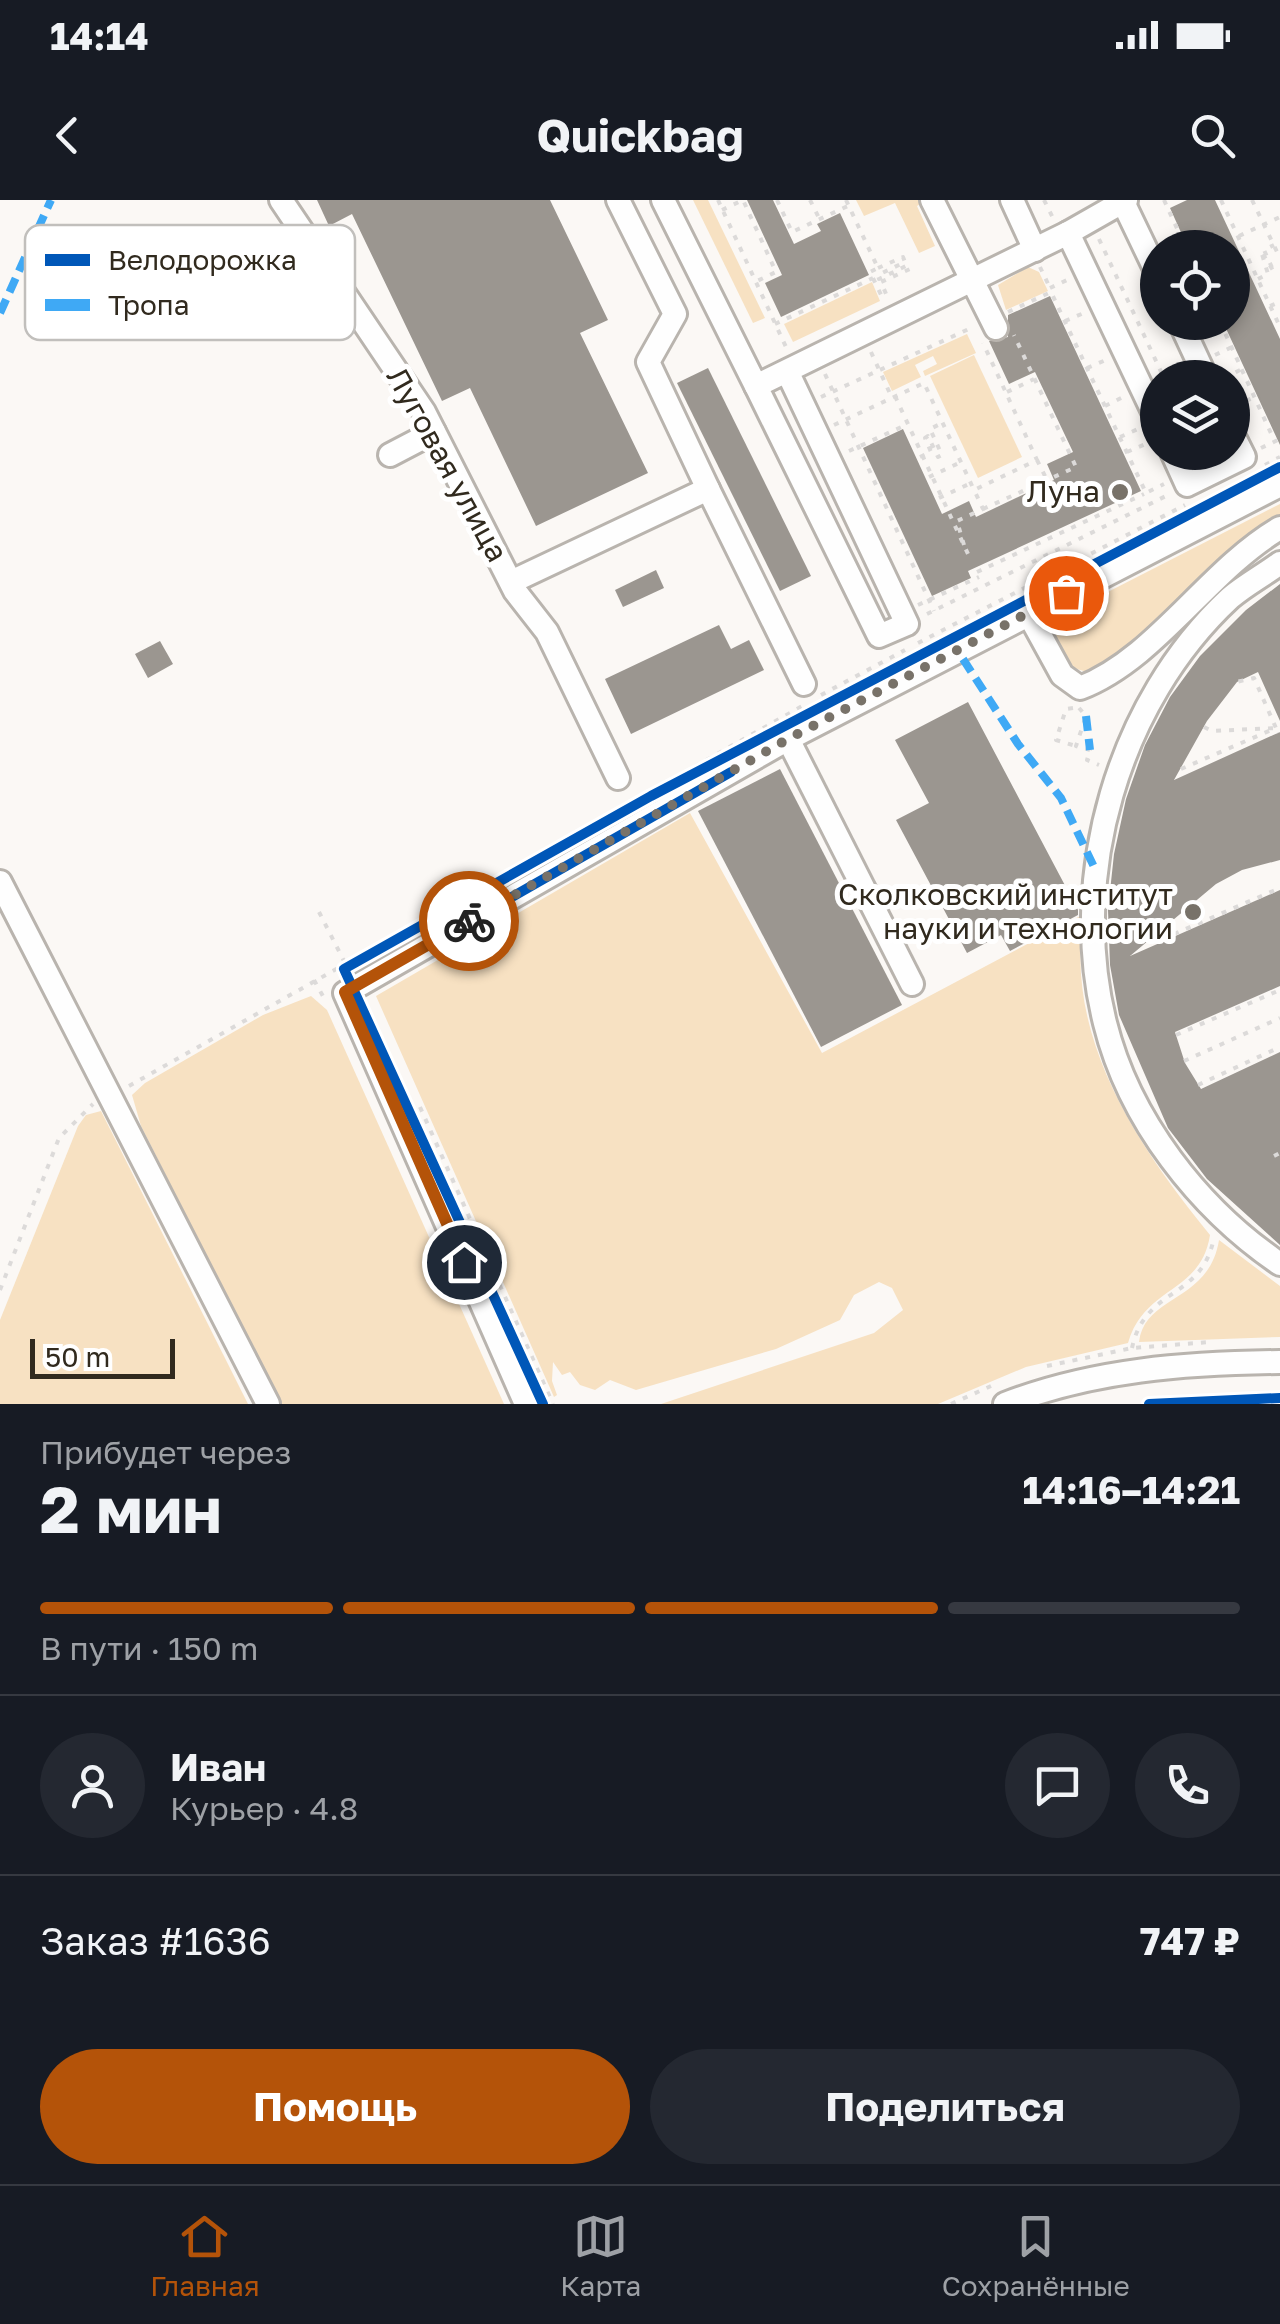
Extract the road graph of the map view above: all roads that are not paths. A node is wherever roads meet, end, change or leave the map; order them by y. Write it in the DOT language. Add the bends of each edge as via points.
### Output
graph roads {
  1 [pos="281,200"];
  2 [pos="618,200"];
  3 [pos="662,200"];
  4 [pos="932,200"];
  5 [pos="1012,200"];
  6 [pos="1124,201"];
  7 [pos="297,225"];
  8 [pos="1061,226"];
  9 [pos="1140,236"];
  10 [pos="1037,259"];
  11 [pos="964,285"];
  12 [pos="355,312"];
  13 [pos="998,329"];
  14 [pos="787,371"];
  15 [pos="756,386"];
  16 [pos="1140,410"];
  17 [pos="434,432"];
  18 [pos="390,455"];
  19 [pos="1271,480"];
  20 [pos="708,489"];
  21 [pos="1280,528"];
  22 [pos="1280,564"];
  23 [pos="1214,579"];
  24 [pos="511,582"];
  25 [pos="1231,598"];
  26 [pos="1028,613"];
  27 [pos="804,684"];
  28 [pos="788,739"];
  29 [pos="618,778"];
  30 [pos="0,882"];
  31 [pos="912,984"];
  32 [pos="1280,1264"];
  33 [pos="1280,1362"];
  34 [pos="268,1404"];
  35 [pos="526,1404"];
  36 [pos="1005,1404"];
  1 -- 7 [label="street, Луговая улица"];
  2 -- 20 [label="street" via="675,314 648,362"];
  3 -- 15 [label="street"];
  4 -- 11 [label="street"];
  5 -- 10 [label="street"];
  6 -- 8 [label="street"];
  6 -- 9 [label="street"];
  8 -- 10 [label="street"];
  8 -- 16 [label="street"];
  10 -- 11 [label="street"];
  11 -- 13 [label="street"];
  11 -- 14 [label="street"];
  12 -- 17 [label="street, Луговая улица"];
  14 -- 15 [label="street"];
  14 -- 15 [label="street" via="910,616 879,636"];
  17 -- 18 [label="street"];
  17 -- 24 [label="street, Луговая улица"];
  19 -- 26 [label="street"];
  20 -- 24 [label="street"];
  20 -- 27 [label="street"];
  21 -- 23 [label="street"];
  22 -- 25 [label="street"];
  23 -- 25 [label="street"];
  23 -- 26 [label="street" via="1109,677 1080,688 1062,675"];
  24 -- 29 [label="street, Луговая улица" via="547,632"];
  25 -- 32 [label="street" via="1151,701 1118,772 1096,871 1093,938 1105,1024 1157,1139 1200,1195"];
  26 -- 28 [label="street"];
  28 -- 31 [label="street"];
  28 -- 35 [label="street" via="345,992"];
  30 -- 34 [label="street"];
  33 -- 36 [label="street" via="1158,1367 1095,1377"];
}
